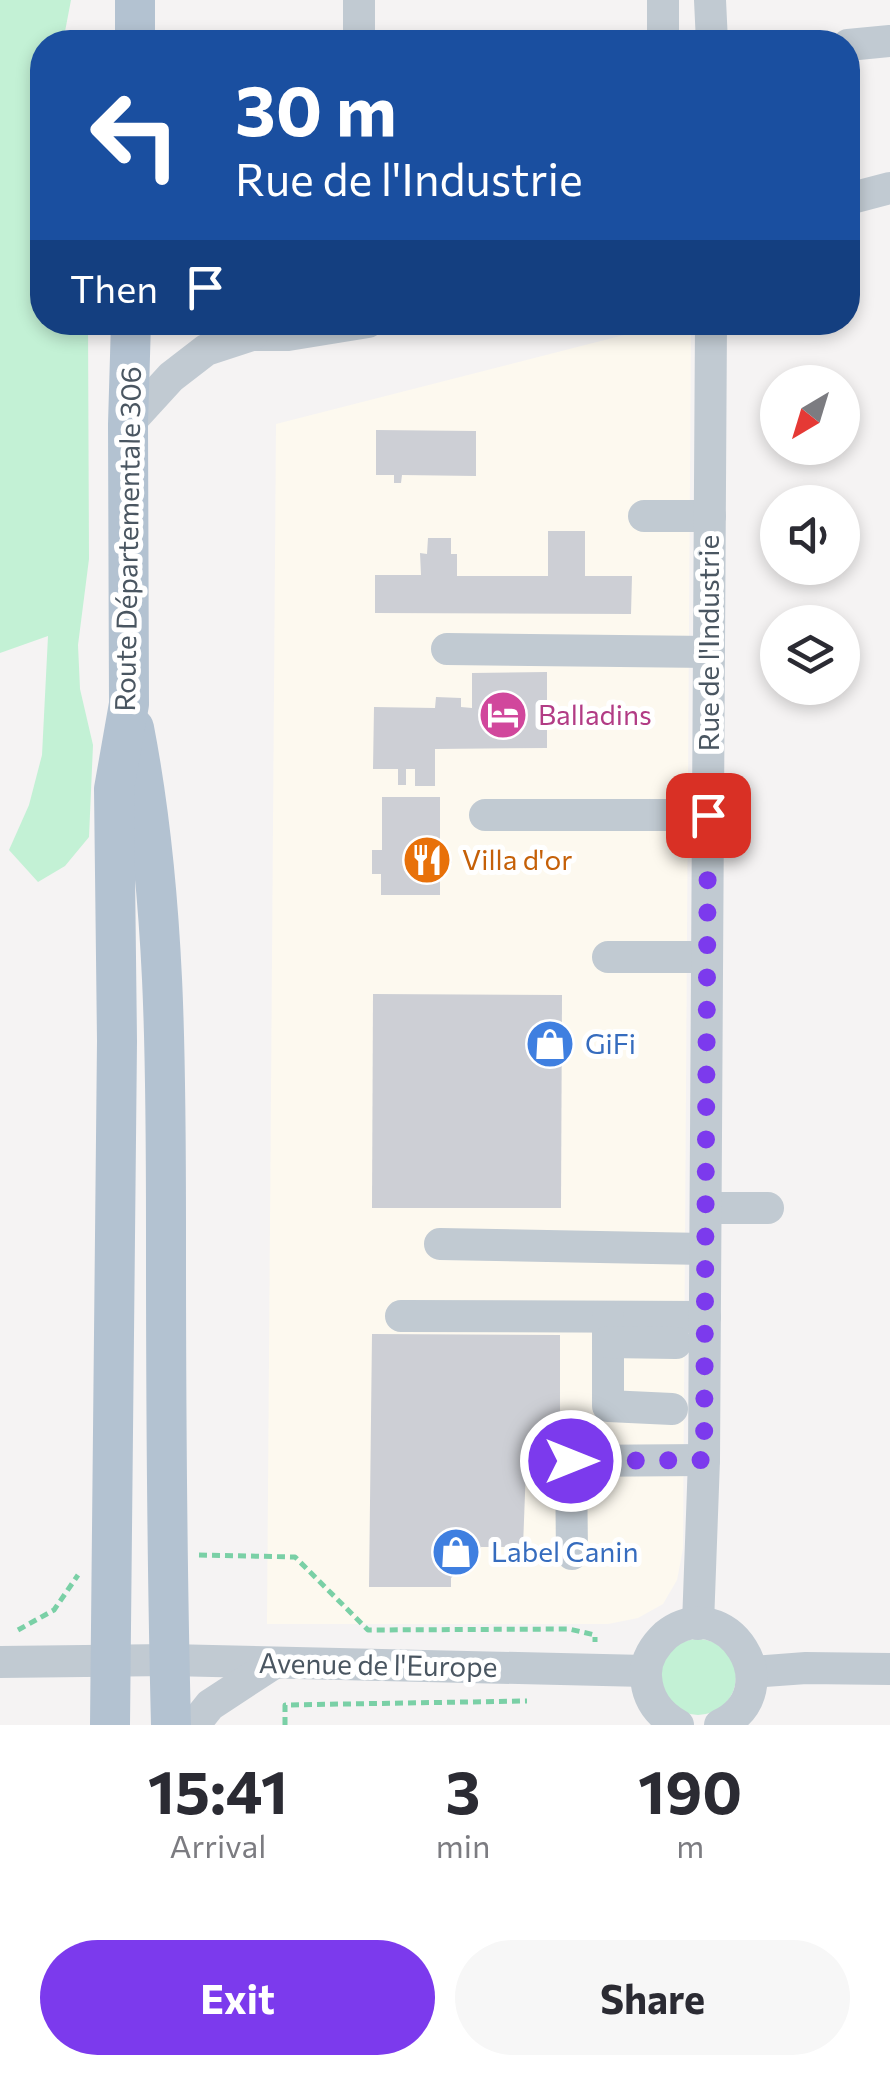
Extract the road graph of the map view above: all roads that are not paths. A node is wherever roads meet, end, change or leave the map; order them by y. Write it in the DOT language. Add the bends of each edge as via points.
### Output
graph roads {
  1 [pos="135,0"];
  2 [pos="359,0"];
  3 [pos="663,0"];
  4 [pos="710,0"];
  5 [pos="135,30"];
  6 [pos="359,30"];
  7 [pos="664,30"];
  8 [pos="711,30"];
  9 [pos="890,41"];
  10 [pos="860,44"];
  11 [pos="890,188"];
  12 [pos="860,196"];
  13 [pos="131,335"];
  14 [pos="252,335"];
  15 [pos="288,335"];
  16 [pos="710,335"];
  17 [pos="128,424"];
  18 [pos="644,516"];
  19 [pos="710,516"];
  20 [pos="447,649"];
  21 [pos="709,652"];
  22 [pos="129,704"];
  23 [pos="486,815"];
  24 [pos="708,815"];
  25 [pos="707,957"];
  26 [pos="608,958"];
  27 [pos="706,1208"];
  28 [pos="768,1208"];
  29 [pos="440,1244"];
  30 [pos="706,1249"];
  31 [pos="401,1316"];
  32 [pos="705,1318"];
  33 [pos="608,1330"];
  34 [pos="676,1343"];
  35 [pos="672,1409"];
  36 [pos="704,1460"];
  37 [pos="572,1554"];
  38 [pos="698,1624"];
  39 [pos="111,1660"];
  40 [pos="169,1660"];
  41 [pos="0,1662"];
  42 [pos="270,1665"];
  43 [pos="890,1669"];
  44 [pos="645,1671"];
  45 [pos="752,1672"];
  46 [pos="110,1725"];
  47 [pos="171,1725"];
  48 [pos="194,1725"];
  49 [pos="678,1725"];
  50 [pos="720,1725"];
  1 -- 5 [label="main road"];
  2 -- 6 [label="street"];
  3 -- 7 [label="street"];
  4 -- 8 [label="street"];
  9 -- 10 [label="street"];
  11 -- 12 [label="street"];
  13 -- 17 [label="main road, Route Départementale 306"];
  14 -- 15 [label="street"];
  14 -- 17 [label="street" via="206,350"];
  16 -- 19 [label="street, Rue de l'Industrie"];
  17 -- 22 [label="main road, Route Départementale 306"];
  18 -- 19 [label="street"];
  19 -- 21 [label="street, Rue de l'Industrie"];
  20 -- 21 [label="street"];
  21 -- 24 [label="street, Rue de l'Industrie"];
  22 -- 39 [label="main road, Route Départementale 306" via="114,789"];
  22 -- 40 [label="main road" via="149,810 166,1043"];
  23 -- 24 [label="street"];
  24 -- 25 [label="street, Rue de l'Industrie"];
  25 -- 26 [label="street"];
  25 -- 27 [label="street, Rue de l'Industrie"];
  27 -- 28 [label="street"];
  27 -- 30 [label="street, Rue de l'Industrie"];
  29 -- 30 [label="street"];
  30 -- 32 [label="street, Rue de l'Industrie"];
  31 -- 33 [label="street"];
  32 -- 33 [label="street"];
  32 -- 36 [label="street, Rue de l'Industrie"];
  33 -- 34 [label="street"];
  33 -- 35 [label="street" via="608,1406"];
  36 -- 37 [label="street" via="571,1461"];
  36 -- 38 [label="street, Rue de l'Industrie"];
  38 -- 44 [label="street" via="662,1638"];
  38 -- 45 [label="street" via="734,1638"];
  39 -- 40 [label="street, Avenue de l'Europe"];
  39 -- 41 [label="street, Avenue de l'Europe"];
  39 -- 46 [label="main road, Route Départementale 306"];
  40 -- 42 [label="street, Avenue de l'Europe"];
  40 -- 47 [label="main road"];
  42 -- 44 [label="street, Avenue de l'Europe"];
  42 -- 48 [label="street" via="210,1705"];
  43 -- 45 [label="street"];
  44 -- 49 [label="street" via="655,1706"];
  45 -- 50 [label="street" via="746,1701"];
}
